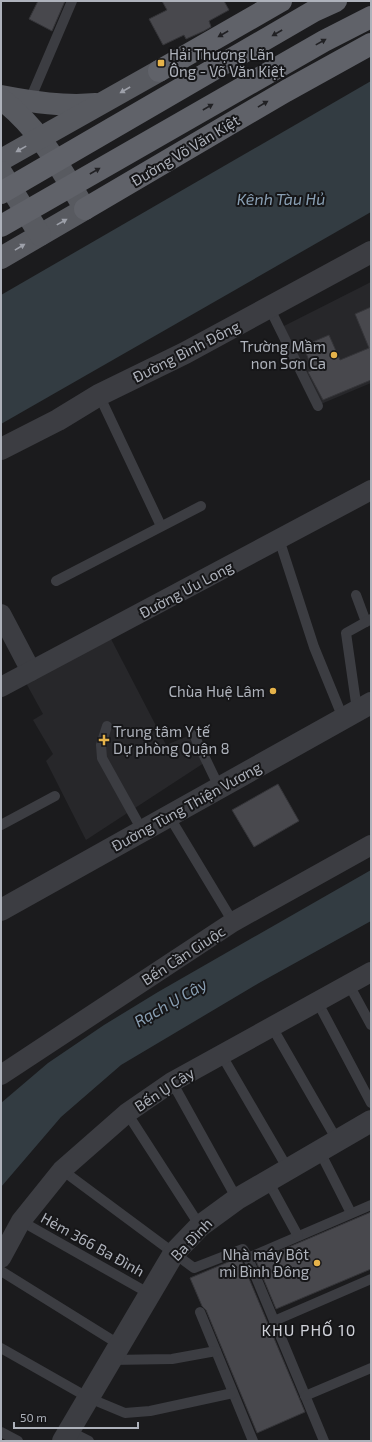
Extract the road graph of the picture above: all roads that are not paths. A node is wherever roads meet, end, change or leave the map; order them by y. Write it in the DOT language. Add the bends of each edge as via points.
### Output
graph roads {
  1 [pos="72,1"];
  2 [pos="281,1"];
  3 [pos="336,1"];
  4 [pos="371,17"];
  5 [pos="371,44"];
  6 [pos="159,70"];
  7 [pos="1,97"];
  8 [pos="102,103"];
  9 [pos="26,109"];
  10 [pos="41,138"];
  11 [pos="1,160"];
  12 [pos="55,161"];
  13 [pos="4,184"];
  14 [pos="70,185"];
  15 [pos="85,210"];
  16 [pos="25,212"];
  17 [pos="1,226"];
  18 [pos="40,235"];
  19 [pos="371,252"];
  20 [pos="1,258"];
  21 [pos="269,307"];
  22 [pos="99,395"];
  23 [pos="318,406"];
  24 [pos="1,449"];
  25 [pos="371,490"];
  26 [pos="201,506"];
  27 [pos="161,526"];
  28 [pos="278,539"];
  29 [pos="56,581"];
  30 [pos="356,595"];
  31 [pos="1,614"];
  32 [pos="368,620"];
  33 [pos="31,671"];
  34 [pos="1,687"];
  35 [pos="357,711"];
  36 [pos="107,726"];
  37 [pos="194,734"];
  38 [pos="219,787"];
  39 [pos="55,796"];
  40 [pos="168,816"];
  41 [pos="1,825"];
  42 [pos="142,830"];
  43 [pos="371,845"];
  44 [pos="1,910"];
  45 [pos="233,922"];
  46 [pos="371,972"];
  47 [pos="348,983"];
  48 [pos="317,1001"];
  49 [pos="371,1025"];
  50 [pos="272,1027"];
  51 [pos="222,1054"];
  52 [pos="1,1075"];
  53 [pos="172,1082"];
  54 [pos="371,1103"];
  55 [pos="127,1113"];
  56 [pos="371,1121"];
  57 [pos="328,1145"];
  58 [pos="288,1169"];
  59 [pos="62,1170"];
  60 [pos="268,1181"];
  61 [pos="237,1199"];
  62 [pos="371,1204"];
  63 [pos="350,1213"];
  64 [pos="21,1221"];
  65 [pos="200,1226"];
  66 [pos="298,1236"];
  67 [pos="174,1253"];
  68 [pos="1,1258"];
  69 [pos="248,1258"];
  70 [pos="1,1271"];
  71 [pos="371,1279"];
  72 [pos="150,1294"];
  73 [pos="200,1312"];
  74 [pos="274,1321"];
  75 [pos="1,1348"];
  76 [pos="116,1352"];
  77 [pos="216,1352"];
  78 [pos="371,1368"];
  79 [pos="233,1393"];
  80 [pos="305,1396"];
  81 [pos="89,1398"];
  82 [pos="1,1432"];
  83 [pos="66,1436"];
  84 [pos="18,1441"];
  85 [pos="89,1441"];
  86 [pos="253,1441"];
  87 [pos="324,1441"];
  1 -- 9 [label="lane"];
  2 -- 6 [label="highway, one-way"];
  3 -- 12 [label="highway, one-way" via="314,11"];
  14 -- 4 [label="highway, Đường Võ Văn Kiệt, one-way"];
  15 -- 5 [label="highway, Đường Võ Văn Kiệt, one-way" via="286,91"];
  6 -- 8 [label="main road, one-way"];
  7 -- 9 [label="main road"];
  8 -- 9 [label="main road"];
  8 -- 10 [label="main road"];
  9 -- 10 [label="main road"];
  10 -- 11 [label="main road, one-way"];
  10 -- 12 [label="main road"];
  12 -- 13 [label="highway"];
  12 -- 14 [label="main road"];
  13 -- 16 [label="main road"];
  14 -- 15 [label="main road"];
  14 -- 16 [label="highway, Đường Võ Văn Kiệt"];
  18 -- 15 [label="main road, Đường Võ Văn Kiệt, one-way"];
  16 -- 17 [label="highway, Đường Võ Văn Kiệt"];
  16 -- 18 [label="main road"];
  20 -- 18 [label="main road, Đường Võ Văn Kiệt, one-way"];
  19 -- 21 [label="street, Đường Bình Đông"];
  21 -- 22 [label="street, Đường Bình Đông"];
  21 -- 23 [label="lane"];
  22 -- 24 [label="street, Đường Bình Đông" via="58,420"];
  22 -- 27 [label="lane"];
  25 -- 28 [label="street, Đường Ưu Long"];
  26 -- 27 [label="lane"];
  27 -- 29 [label="lane"];
  28 -- 33 [label="street, Đường Ưu Long"];
  28 -- 35 [label="lane" via="314,647"];
  30 -- 32 [label="lane"];
  31 -- 33 [label="street"];
  32 -- 35 [label="lane" via="346,633"];
  33 -- 34 [label="street, Đường Ưu Long"];
  35 -- 38 [label="street, Đường Tùng Thiện Vương"];
  36 -- 42 [label="lane" via="101,745 102,758"];
  37 -- 38 [label="lane"];
  38 -- 40 [label="street, Đường Tùng Thiện Vương"];
  39 -- 41 [label="lane"];
  40 -- 42 [label="street, Đường Tùng Thiện Vương"];
  40 -- 45 [label="lane"];
  42 -- 44 [label="street, Đường Tùng Thiện Vương"];
  43 -- 45 [label="street, Bến Cần Giuộc"];
  45 -- 52 [label="street, Bến Cần Giuộc"];
  46 -- 47 [label="street, Bến Ụ Cây"];
  47 -- 48 [label="street, Bến Ụ Cây"];
  47 -- 49 [label="lane"];
  48 -- 50 [label="street, Bến Ụ Cây"];
  48 -- 54 [label="lane"];
  50 -- 51 [label="street, Bến Ụ Cây"];
  50 -- 57 [label="lane"];
  51 -- 53 [label="street, Bến Ụ Cây"];
  51 -- 58 [label="lane"];
  53 -- 55 [label="street, Bến Ụ Cây"];
  53 -- 61 [label="lane"];
  55 -- 59 [label="street, Bến Ụ Cây"];
  55 -- 65 [label="lane"];
  56 -- 57 [label="street, Ba Đình"];
  57 -- 58 [label="street, Ba Đình"];
  57 -- 63 [label="lane"];
  58 -- 60 [label="street, Ba Đình"];
  59 -- 64 [label="street, Bến Ụ Cây"];
  59 -- 67 [label="lane"];
  60 -- 61 [label="street, Ba Đình"];
  60 -- 66 [label="lane"];
  61 -- 65 [label="street, Ba Đình"];
  62 -- 63 [label="lane"];
  63 -- 66 [label="lane"];
  64 -- 68 [label="street, Bến Ụ Cây"];
  64 -- 72 [label="lane, Hẻm 366 Ba Đình"];
  65 -- 67 [label="street, Ba Đình"];
  66 -- 69 [label="lane"];
  67 -- 69 [label="lane" via="194,1268 243,1249"];
  67 -- 72 [label="street, Ba Đình"];
  69 -- 74 [label="lane"];
  70 -- 76 [label="lane"];
  71 -- 74 [label="lane"];
  72 -- 76 [label="street, Ba Đình"];
  73 -- 77 [label="lane"];
  74 -- 80 [label="lane"];
  75 -- 81 [label="lane"];
  76 -- 77 [label="lane" via="172,1359"];
  76 -- 81 [label="street, Ba Đình"];
  77 -- 79 [label="lane"];
  78 -- 80 [label="lane"];
  79 -- 81 [label="lane" via="150,1411 125,1412"];
  79 -- 86 [label="lane"];
  80 -- 87 [label="lane"];
  81 -- 83 [label="street, Ba Đình"];
  82 -- 84 [label="lane"];
  83 -- 85 [label="lane"];
}
